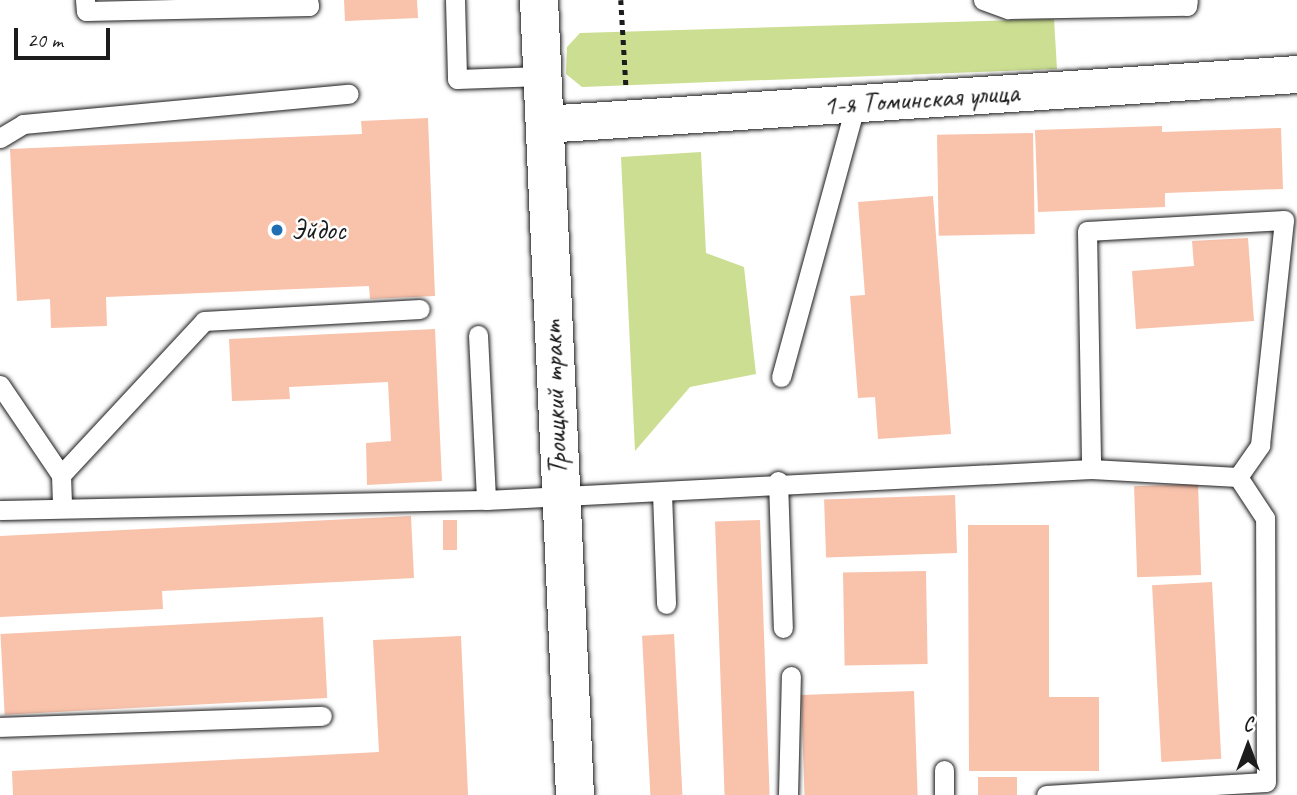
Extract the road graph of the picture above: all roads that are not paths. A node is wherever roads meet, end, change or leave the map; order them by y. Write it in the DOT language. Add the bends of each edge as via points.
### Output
graph roads {
  1 [pos="85,0"];
  2 [pos="308,0"];
  3 [pos="455,0"];
  4 [pos="539,0"];
  5 [pos="984,0"];
  6 [pos="1188,0"];
  7 [pos="1008,5"];
  8 [pos="1297,74"];
  9 [pos="542,76"];
  10 [pos="349,93"];
  11 [pos="856,103"];
  12 [pos="544,124"];
  13 [pos="0,138"];
  14 [pos="420,310"];
  15 [pos="478,335"];
  16 [pos="781,377"];
  17 [pos="0,385"];
  18 [pos="1091,469"];
  19 [pos="61,475"];
  20 [pos="1238,477"];
  21 [pos="778,481"];
  22 [pos="662,492"];
  23 [pos="559,496"];
  24 [pos="486,500"];
  25 [pos="62,507"];
  26 [pos="0,510"];
  27 [pos="666,604"];
  28 [pos="783,628"];
  29 [pos="791,676"];
  30 [pos="322,716"];
  31 [pos="0,727"];
  32 [pos="944,769"];
  33 [pos="575,795"];
  34 [pos="788,795"];
  35 [pos="944,795"];
  36 [pos="1046,795"];
  1 -- 2 [label="lane" via="86,11 309,5"];
  3 -- 9 [label="lane" via="457,79"];
  4 -- 9 [label="main road, Троицкий тракт"];
  5 -- 7 [label="lane"];
  6 -- 7 [label="lane" via="1187,6"];
  8 -- 11 [label="street, 1-я Томинская улица"];
  9 -- 12 [label="main road, Троицкий тракт"];
  10 -- 13 [label="lane" via="23,124"];
  11 -- 12 [label="street, 1-я Томинская улица"];
  11 -- 16 [label="lane"];
  12 -- 23 [label="main road, Троицкий тракт"];
  14 -- 19 [label="lane" via="204,321"];
  15 -- 24 [label="lane"];
  17 -- 19 [label="lane"];
  18 -- 20 [label="lane"];
  18 -- 20 [label="lane" via="1087,231 1284,220 1260,445"];
  18 -- 21 [label="lane"];
  19 -- 25 [label="lane"];
  20 -- 36 [label="lane" via="1265,519 1266,782"];
  21 -- 22 [label="lane"];
  21 -- 28 [label="lane"];
  22 -- 23 [label="lane"];
  22 -- 27 [label="lane"];
  23 -- 24 [label="lane"];
  23 -- 33 [label="main road, Троицкий тракт"];
  24 -- 25 [label="lane"];
  25 -- 26 [label="lane"];
  29 -- 34 [label="lane"];
  30 -- 31 [label="lane"];
  32 -- 35 [label="lane"];
}
